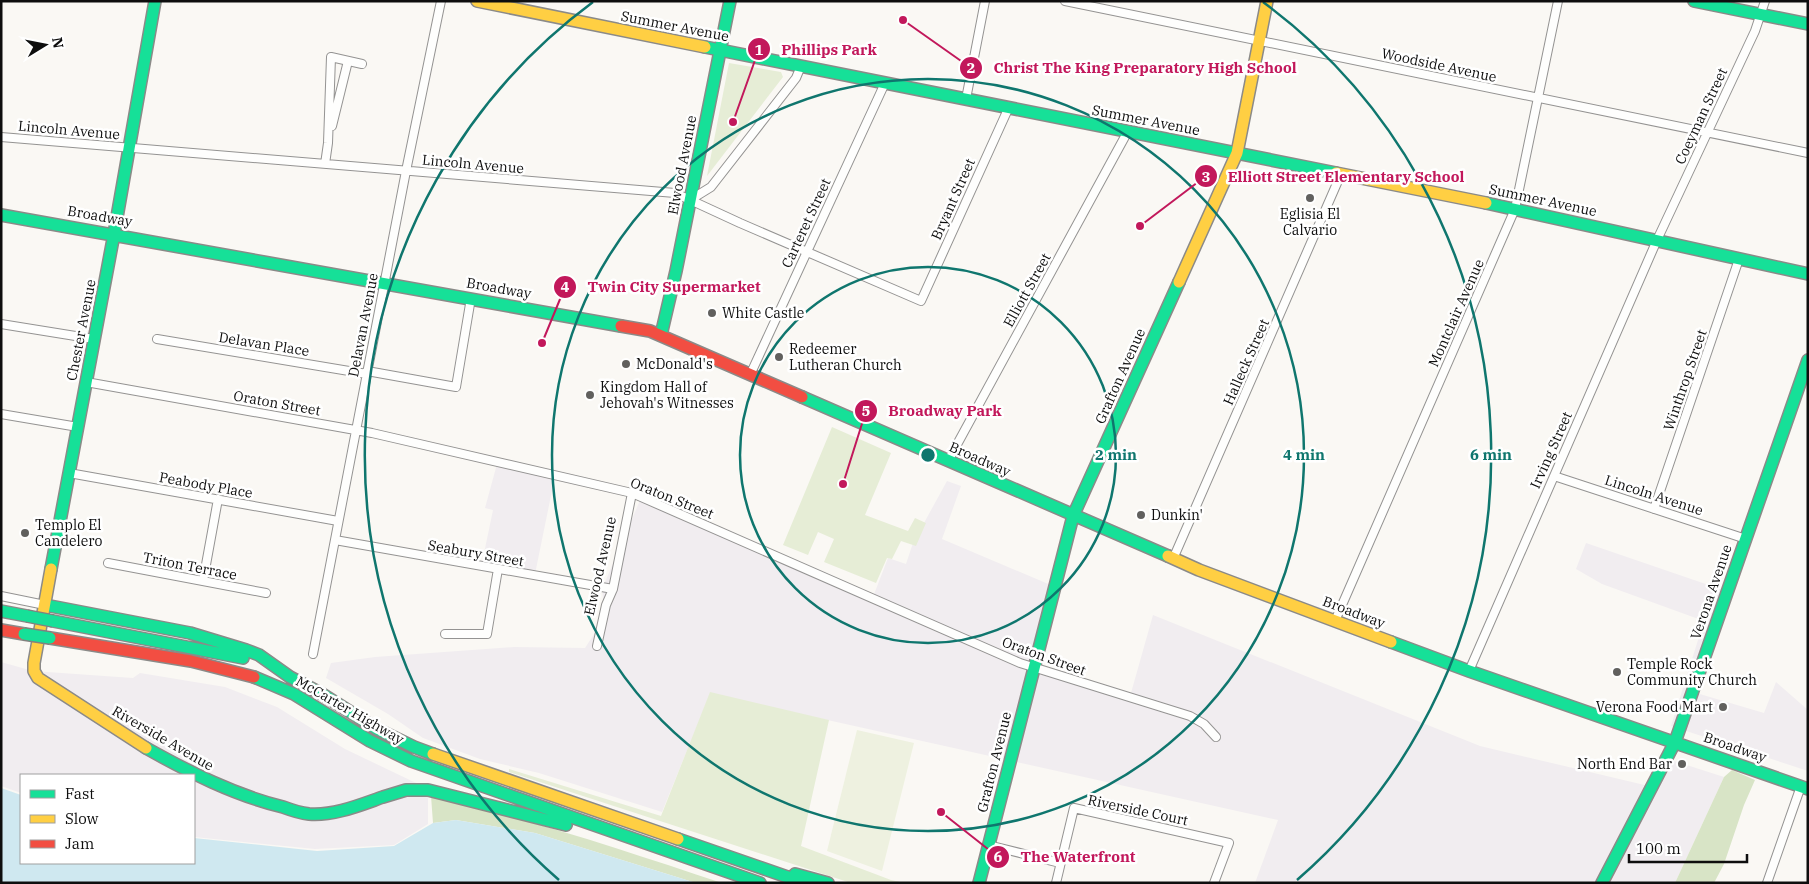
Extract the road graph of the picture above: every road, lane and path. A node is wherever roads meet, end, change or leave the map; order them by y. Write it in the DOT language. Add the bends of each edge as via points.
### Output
graph roads {
  1 [pos="155,1"];
  2 [pos="441,1"];
  3 [pos="477,1"];
  4 [pos="730,1"];
  5 [pos="985,1"];
  6 [pos="1065,1"];
  7 [pos="1266,1"];
  8 [pos="1558,1"];
  9 [pos="1694,1"];
  10 [pos="1765,1"];
  11 [pos="1761,15"];
  12 [pos="1808,24"];
  13 [pos="1258,41"];
  14 [pos="720,50"];
  15 [pos="348,61"];
  16 [pos="362,64"];
  17 [pos="801,66"];
  18 [pos="885,83"];
  19 [pos="1537,98"];
  20 [pos="966,99"];
  21 [pos="1008,108"];
  22 [pos="1128,131"];
  23 [pos="1707,132"];
  24 [pos="1,137"];
  25 [pos="328,142"];
  26 [pos="129,148"];
  27 [pos="1237,153"];
  28 [pos="1808,153"];
  29 [pos="325,164"];
  30 [pos="406,171"];
  31 [pos="1341,174"];
  32 [pos="690,200"];
  33 [pos="1515,209"];
  34 [pos="1,215"];
  35 [pos="114,234"];
  36 [pos="1657,240"];
  37 [pos="806,251"];
  38 [pos="1739,258"];
  39 [pos="1808,274"];
  40 [pos="384,282"];
  41 [pos="471,298"];
  42 [pos="921,301"];
  43 [pos="1,324"];
  44 [pos="661,335"];
  45 [pos="94,339"];
  46 [pos="157,339"];
  47 [pos="1808,360"];
  48 [pos="367,373"];
  49 [pos="750,375"];
  50 [pos="86,382"];
  51 [pos="1,414"];
  52 [pos="78,427"];
  53 [pos="356,430"];
  54 [pos="948,461"];
  55 [pos="69,473"];
  56 [pos="1554,476"];
  57 [pos="632,493"];
  58 [pos="218,499"];
  59 [pos="1654,508"];
  60 [pos="1073,516"];
  61 [pos="338,521"];
  62 [pos="1746,539"];
  63 [pos="335,540"];
  64 [pos="1173,559"];
  65 [pos="108,563"];
  66 [pos="498,569"];
  67 [pos="203,581"];
  68 [pos="613,589"];
  69 [pos="266,593"];
  70 [pos="1,596"];
  71 [pos="44,605"];
  72 [pos="1,611"];
  73 [pos="1335,621"];
  74 [pos="1,630"];
  75 [pos="445,634"];
  76 [pos="597,646"];
  77 [pos="313,654"];
  78 [pos="34,663"];
  79 [pos="1033,668"];
  80 [pos="1469,671"];
  81 [pos="290,677"];
  82 [pos="1216,736"];
  83 [pos="1675,742"];
  84 [pos="193,774"];
  85 [pos="195,775"];
  86 [pos="1804,788"];
  87 [pos="988,845"];
  88 [pos="744,862"];
  89 [pos="1060,863"];
  90 [pos="726,871"];
  91 [pos="760,883"];
  92 [pos="805,883"];
  93 [pos="828,883"];
  94 [pos="979,883"];
  95 [pos="1056,883"];
  96 [pos="1214,883"];
  97 [pos="1602,883"];
  98 [pos="1767,883"];
  1 -- 26 [label="main road, Chester Avenue"];
  2 -- 30 [label="street, Delavan Avenue"];
  3 -- 14 [label="main road, Summer Avenue"];
  4 -- 14 [label="main road, Elwood Avenue"];
  5 -- 20 [label="street"];
  6 -- 13 [label="street, Woodside Avenue"];
  7 -- 13 [label="main road, Grafton Avenue"];
  8 -- 19 [label="street, Montclair Avenue"];
  9 -- 11 [label="main road"];
  10 -- 11 [label="street, Coeyman Street"];
  11 -- 12 [label="main road"];
  11 -- 23 [label="street, Coeyman Street"];
  13 -- 19 [label="street, Woodside Avenue"];
  13 -- 27 [label="main road, Grafton Avenue"];
  14 -- 17 [label="main road, Summer Avenue"];
  14 -- 32 [label="main road, Elwood Avenue"];
  15 -- 16 [label="street"];
  15 -- 25 [label="street"];
  15 -- 25 [label="street" via="331,57"];
  17 -- 18 [label="main road, Summer Avenue"];
  17 -- 32 [label="street" via="796,78 711,187"];
  18 -- 20 [label="main road, Summer Avenue"];
  18 -- 37 [label="street, Carteret Street"];
  19 -- 23 [label="street, Woodside Avenue"];
  19 -- 33 [label="street, Montclair Avenue"];
  20 -- 21 [label="main road, Summer Avenue"];
  21 -- 22 [label="main road, Summer Avenue"];
  21 -- 42 [label="street, Bryant Street"];
  22 -- 27 [label="main road, Summer Avenue"];
  22 -- 54 [label="street, Elliott Street"];
  23 -- 28 [label="street, Woodside Avenue"];
  23 -- 36 [label="street, Coeyman Street"];
  24 -- 26 [label="street, Lincoln Avenue"];
  25 -- 29 [label="street"];
  26 -- 29 [label="street, Lincoln Avenue"];
  26 -- 35 [label="main road, Chester Avenue"];
  27 -- 31 [label="main road, Summer Avenue"];
  27 -- 60 [label="main road, Grafton Avenue"];
  29 -- 30 [label="street, Lincoln Avenue"];
  30 -- 32 [label="street, Lincoln Avenue" via="670,192"];
  30 -- 40 [label="street, Delavan Avenue"];
  31 -- 33 [label="main road, Summer Avenue"];
  31 -- 64 [label="street, Halleck Street"];
  32 -- 37 [label="street, Lincoln Avenue"];
  32 -- 44 [label="main road, Elwood Avenue"];
  33 -- 36 [label="main road, Summer Avenue"];
  33 -- 73 [label="street, Montclair Avenue"];
  34 -- 35 [label="main road, Broadway"];
  35 -- 40 [label="main road, Broadway"];
  35 -- 45 [label="main road, Chester Avenue"];
  36 -- 38 [label="main road, Summer Avenue"];
  36 -- 56 [label="street, Irving Street"];
  37 -- 42 [label="street, Lincoln Avenue"];
  37 -- 49 [label="street, Carteret Street"];
  38 -- 39 [label="main road, Summer Avenue"];
  38 -- 59 [label="street, Winthrop Street"];
  40 -- 41 [label="main road, Broadway"];
  40 -- 48 [label="street, Delavan Avenue"];
  41 -- 44 [label="main road, Broadway" via="641,328"];
  41 -- 48 [label="street, Delavan Place" via="456,387"];
  43 -- 45 [label="street"];
  44 -- 49 [label="main road, Broadway"];
  45 -- 50 [label="main road, Chester Avenue"];
  46 -- 48 [label="street, Delavan Place"];
  47 -- 62 [label="main road, Verona Avenue"];
  48 -- 53 [label="street, Delavan Avenue"];
  49 -- 54 [label="main road, Broadway"];
  50 -- 52 [label="main road, Chester Avenue"];
  50 -- 53 [label="street, Oraton Street"];
  51 -- 52 [label="street"];
  52 -- 55 [label="main road, Chester Avenue"];
  53 -- 57 [label="street, Oraton Street"];
  53 -- 61 [label="street, Delavan Avenue"];
  54 -- 60 [label="main road, Broadway"];
  55 -- 58 [label="street, Peabody Place"];
  55 -- 71 [label="main road, Chester Avenue"];
  56 -- 59 [label="street, Lincoln Avenue"];
  56 -- 80 [label="street, Irving Street"];
  57 -- 68 [label="street, Elwood Avenue"];
  57 -- 79 [label="street, Oraton Street"];
  58 -- 61 [label="street, Peabody Place"];
  58 -- 67 [label="street"];
  59 -- 62 [label="street, Lincoln Avenue"];
  60 -- 64 [label="main road, Broadway"];
  60 -- 79 [label="main road, Grafton Avenue"];
  61 -- 63 [label="street, Delavan Avenue"];
  62 -- 83 [label="main road, Verona Avenue"];
  63 -- 66 [label="street, Seabury Street"];
  63 -- 77 [label="street, Delavan Avenue"];
  64 -- 73 [label="main road, Broadway"];
  65 -- 67 [label="street, Triton Terrace"];
  66 -- 68 [label="street, Seabury Street"];
  66 -- 75 [label="street" via="487,634"];
  67 -- 69 [label="street, Triton Terrace"];
  68 -- 76 [label="street, Elwood Avenue"];
  70 -- 71 [label="street"];
  71 -- 78 [label="main road, Chester Avenue"];
  71 -- 81 [label="main road" via="205,636 259,656"];
  72 -- 81 [label="main road, McCarter Highway, bridge" via="236,656"];
  73 -- 80 [label="main road, Broadway"];
  74 -- 90 [label="main road, McCarter Highway, bridge" via="191,661 254,677 294,694 370,741 411,761"];
  78 -- 84 [label="main road, Riverside Avenue" via="38,678"];
  79 -- 82 [label="street, Oraton Street" via="1190,716"];
  79 -- 87 [label="main road, Grafton Avenue"];
  80 -- 83 [label="main road, Broadway"];
  81 -- 88 [label="main road" via="377,729 414,747"];
  83 -- 86 [label="main road, Broadway"];
  83 -- 97 [label="main road, Verona Avenue"];
  85 -- 90 [label="main road, Riverside Avenue" via="226,789 319,815 346,810 406,790 428,790 534,816"];
  86 -- 98 [label="street"];
  87 -- 89 [label="street"];
  87 -- 94 [label="main road, Grafton Avenue"];
  88 -- 92 [label="main road"];
  88 -- 93 [label="main road"];
  89 -- 95 [label="street, Riverside Court"];
  89 -- 96 [label="street, Riverside Court" via="1074,808 1230,843"];
  90 -- 91 [label="main road, McCarter Highway"];
}
